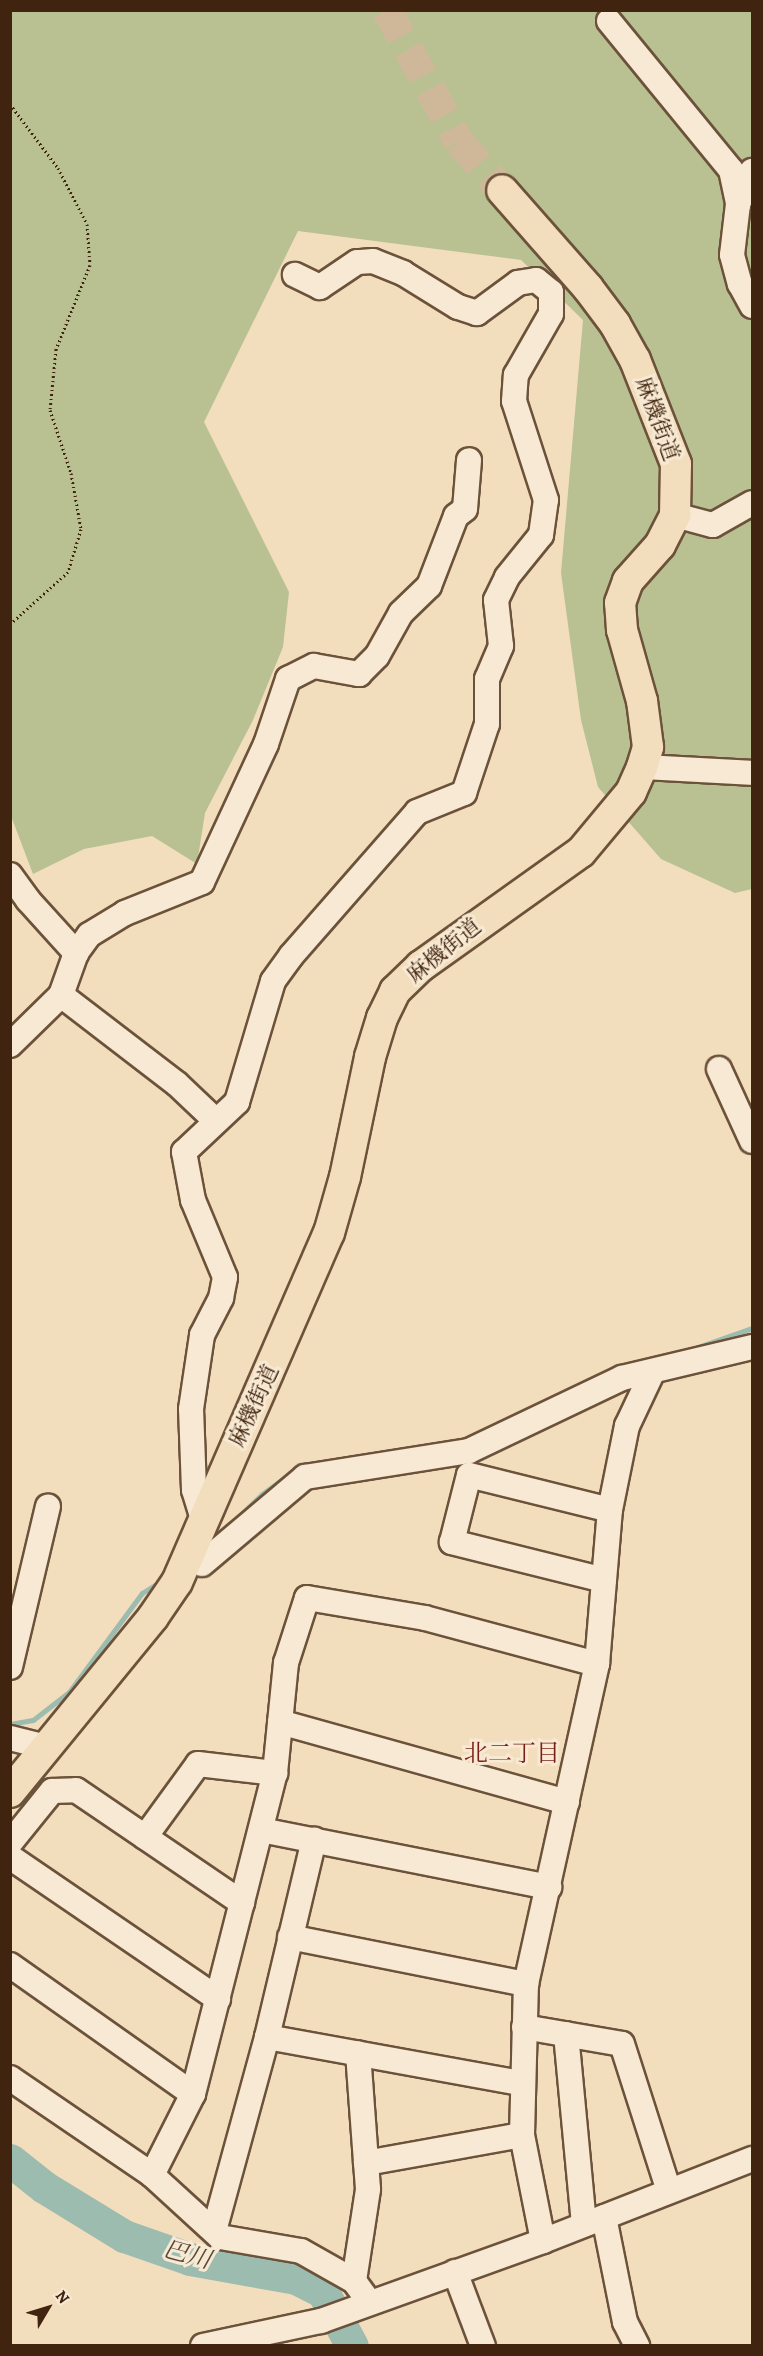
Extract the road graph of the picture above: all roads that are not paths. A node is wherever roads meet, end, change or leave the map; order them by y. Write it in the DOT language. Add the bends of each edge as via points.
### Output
graph roads {
  1 [pos="609,21"];
  2 [pos="753,171"];
  3 [pos="502,190"];
  4 [pos="738,204"];
  5 [pos="295,275"];
  6 [pos="753,306"];
  7 [pos="469,460"];
  8 [pos="753,503"];
  9 [pos="675,515"];
  10 [pos="642,767"];
  11 [pos="753,773"];
  12 [pos="10,875"];
  13 [pos="76,952"];
  14 [pos="61,995"];
  15 [pos="10,1046"];
  16 [pos="719,1069"];
  17 [pos="215,1120"];
  18 [pos="753,1141"];
  19 [pos="753,1347"];
  20 [pos="652,1373"];
  21 [pos="48,1506"];
  22 [pos="610,1510"];
  23 [pos="202,1516"];
  24 [pos="202,1564"];
  25 [pos="604,1581"];
  26 [pos="597,1664"];
  27 [pos="10,1667"];
  28 [pos="280,1722"];
  29 [pos="10,1738"];
  30 [pos="46,1747"];
  31 [pos="275,1773"];
  32 [pos="10,1792"];
  33 [pos="567,1802"];
  34 [pos="261,1830"];
  35 [pos="145,1837"];
  36 [pos="314,1840"];
  37 [pos="10,1843"];
  38 [pos="10,1857"];
  39 [pos="549,1887"];
  40 [pos="242,1904"];
  41 [pos="290,1937"];
  42 [pos="10,1965"];
  43 [pos="526,1984"];
  44 [pos="218,1999"];
  45 [pos="524,2027"];
  46 [pos="566,2034"];
  47 [pos="267,2037"];
  48 [pos="358,2054"];
  49 [pos="10,2078"];
  50 [pos="521,2083"];
  51 [pos="193,2094"];
  52 [pos="522,2135"];
  53 [pos="753,2158"];
  54 [pos="366,2163"];
  55 [pos="152,2175"];
  56 [pos="669,2191"];
  57 [pos="594,2221"];
  58 [pos="214,2231"];
  59 [pos="543,2241"];
  60 [pos="455,2272"];
  61 [pos="354,2281"];
  62 [pos="363,2304"];
  63 [pos="203,2346"];
  64 [pos="483,2346"];
  65 [pos="637,2346"];
  1 -- 4 [label="street" via="731,170"];
  2 -- 4 [label="street"];
  3 -- 9 [label="main road, 麻機街道" via="615,324 651,399 676,464"];
  4 -- 6 [label="street" via="732,255 740,284"];
  5 -- 17 [label="street" via="320,286 357,262 373,261 403,273 458,307 477,313 518,283 536,280 551,292 551,314 540,340 516,375 514,401 546,500 541,535 507,577 496,600 501,646 487,680 487,724 464,793 417,812 291,956 273,981 237,1102"];
  7 -- 13 [label="street" via="465,509 456,516 429,586 401,613 377,656 359,674 314,666 288,679 266,744 202,882 125,913 89,935"];
  8 -- 9 [label="street" via="713,525"];
  9 -- 10 [label="main road, 麻機街道" via="660,545 628,581 620,603 622,630 642,701 648,747"];
  10 -- 11 [label="street"];
  10 -- 23 [label="main road, 麻機街道" via="631,792 581,852 430,958 395,991 370,1057 329,1233 284,1344"];
  12 -- 13 [label="street"];
  13 -- 14 [label="street"];
  14 -- 15 [label="street"];
  14 -- 17 [label="street" via="177,1084"];
  16 -- 18 [label="street"];
  17 -- 23 [label="street" via="184,1152 193,1200 225,1277 221,1298 202,1335 190,1409 194,1490"];
  19 -- 20 [label="street"];
  20 -- 22 [label="street" via="627,1426"];
  20 -- 24 [label="street" via="622,1378 469,1451 306,1477"];
  21 -- 27 [label="street"];
  22 -- 25 [label="street"];
  22 -- 25 [label="street" via="469,1475 452,1542"];
  23 -- 30 [label="main road, 麻機街道" via="177,1582"];
  25 -- 26 [label="street"];
  26 -- 28 [label="street" via="425,1618 307,1598 286,1663"];
  26 -- 33 [label="street"];
  28 -- 31 [label="street"];
  28 -- 33 [label="street"];
  29 -- 30 [label="street"];
  30 -- 32 [label="main road, 麻機街道"];
  31 -- 34 [label="street"];
  31 -- 35 [label="street" via="198,1764"];
  33 -- 39 [label="street"];
  34 -- 36 [label="street"];
  34 -- 40 [label="street"];
  35 -- 37 [label="street" via="76,1790 52,1791"];
  35 -- 40 [label="street"];
  36 -- 39 [label="street"];
  36 -- 41 [label="street"];
  38 -- 44 [label="street"];
  39 -- 43 [label="street"];
  40 -- 44 [label="street"];
  41 -- 43 [label="street"];
  41 -- 47 [label="street"];
  42 -- 51 [label="street"];
  43 -- 45 [label="street"];
  44 -- 51 [label="street"];
  45 -- 46 [label="street"];
  45 -- 50 [label="street"];
  46 -- 56 [label="street" via="622,2044"];
  46 -- 57 [label="street"];
  47 -- 48 [label="street"];
  47 -- 58 [label="street"];
  48 -- 50 [label="street"];
  48 -- 54 [label="street"];
  49 -- 55 [label="street"];
  50 -- 52 [label="street"];
  51 -- 55 [label="street"];
  52 -- 54 [label="street"];
  52 -- 59 [label="street"];
  53 -- 56 [label="street"];
  54 -- 61 [label="street" via="368,2189"];
  55 -- 58 [label="street"];
  56 -- 57 [label="street"];
  57 -- 59 [label="street"];
  57 -- 65 [label="street" via="625,2322"];
  58 -- 61 [label="street" via="220,2237 301,2251"];
  59 -- 60 [label="street"];
  60 -- 62 [label="street"];
  60 -- 64 [label="street"];
  61 -- 62 [label="street"];
  62 -- 63 [label="street" via="321,2321"];
}
